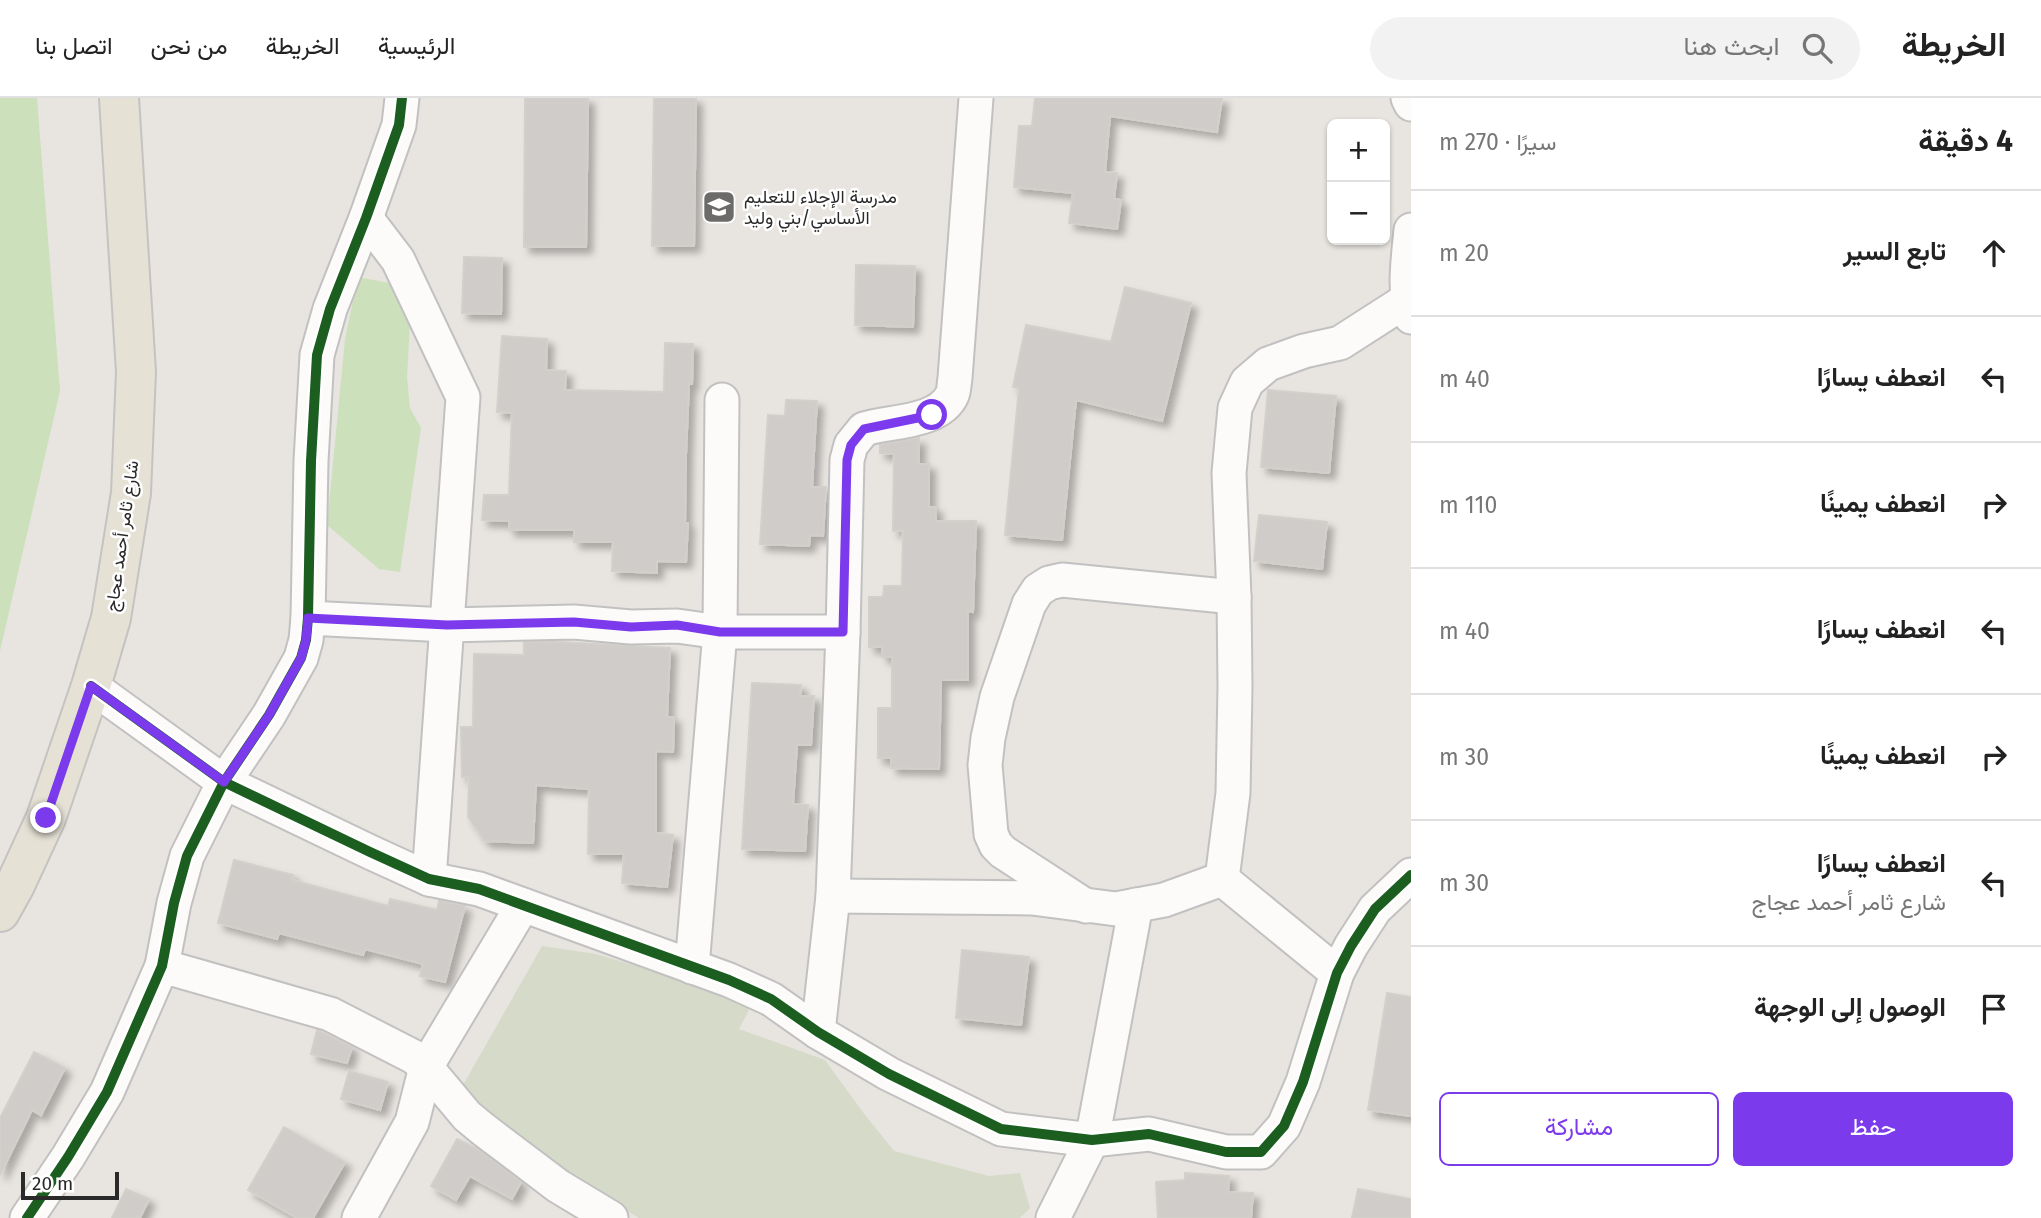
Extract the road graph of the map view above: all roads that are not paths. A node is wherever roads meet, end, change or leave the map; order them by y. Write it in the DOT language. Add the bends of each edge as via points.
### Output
graph roads {
  1 [pos="119,98"];
  2 [pos="402,98"];
  3 [pos="976,98"];
  4 [pos="1408,98"];
  5 [pos="1411,104"];
  6 [pos="366,218"];
  7 [pos="1411,230"];
  8 [pos="1409,308"];
  9 [pos="722,400"];
  10 [pos="1234,597"];
  11 [pos="308,618"];
  12 [pos="447,625"];
  13 [pos="720,632"];
  14 [pos="843,632"];
  15 [pos="91,686"];
  16 [pos="224,782"];
  17 [pos="1411,875"];
  18 [pos="429,879"];
  19 [pos="1222,879"];
  20 [pos="834,896"];
  21 [pos="523,905"];
  22 [pos="1136,905"];
  23 [pos="1086,906"];
  24 [pos="0,912"];
  25 [pos="162,966"];
  26 [pos="692,967"];
  27 [pos="1337,973"];
  28 [pos="818,1032"];
  29 [pos="426,1067"];
  30 [pos="1092,1140"];
  31 [pos="27,1218"];
  32 [pos="359,1218"];
  33 [pos="611,1218"];
  34 [pos="1053,1218"];
  1 -- 15 [label="main road, شارع ثامر أحمد عجاج" via="135,419 131,494 113,606"];
  2 -- 6 [label="street" via="400,125"];
  3 -- 14 [label="street" via="952,396 932,415 864,429 851,445"];
  4 -- 5 [label="street"];
  6 -- 11 [label="street" via="317,355"];
  6 -- 12 [label="street" via="398,260 463,397"];
  7 -- 8 [label="street" via="1406,279"];
  8 -- 10 [label="street" via="1340,343 1268,364 1247,382 1235,408 1229,473"];
  9 -- 13 [label="street"];
  10 -- 19 [label="street" via="1233,793"];
  10 -- 23 [label="street" via="1062,580 1038,590 1028,604 988,738 985,765 991,834 1003,852"];
  11 -- 12 [label="street"];
  11 -- 16 [label="street" via="301,658"];
  12 -- 13 [label="street" via="574,622 677,625"];
  12 -- 18 [label="street"];
  13 -- 14 [label="street"];
  13 -- 26 [label="street"];
  14 -- 20 [label="street"];
  15 -- 16 [label="street"];
  15 -- 24 [label="main road, شارع ثامر أحمد عجاج" via="46,818"];
  16 -- 18 [label="street"];
  16 -- 25 [label="street" via="187,856"];
  17 -- 27 [label="street" via="1375,909"];
  18 -- 21 [label="street" via="479,889"];
  19 -- 22 [label="street"];
  19 -- 27 [label="street"];
  20 -- 23 [label="street" via="1032,898"];
  20 -- 28 [label="street"];
  21 -- 26 [label="street"];
  21 -- 29 [label="street"];
  22 -- 23 [label="street" via="1116,909"];
  22 -- 30 [label="street"];
  25 -- 29 [label="street" via="330,1014 414,1056"];
  25 -- 31 [label="street" via="107,1092"];
  26 -- 28 [label="street" via="771,999"];
  27 -- 30 [label="street" via="1303,1082 1284,1126 1261,1152 1226,1152 1149,1134"];
  28 -- 30 [label="street" via="889,1074 1000,1129"];
  29 -- 32 [label="street" via="412,1122"];
  29 -- 33 [label="street" via="484,1130 558,1186"];
  30 -- 34 [label="street"];
}
